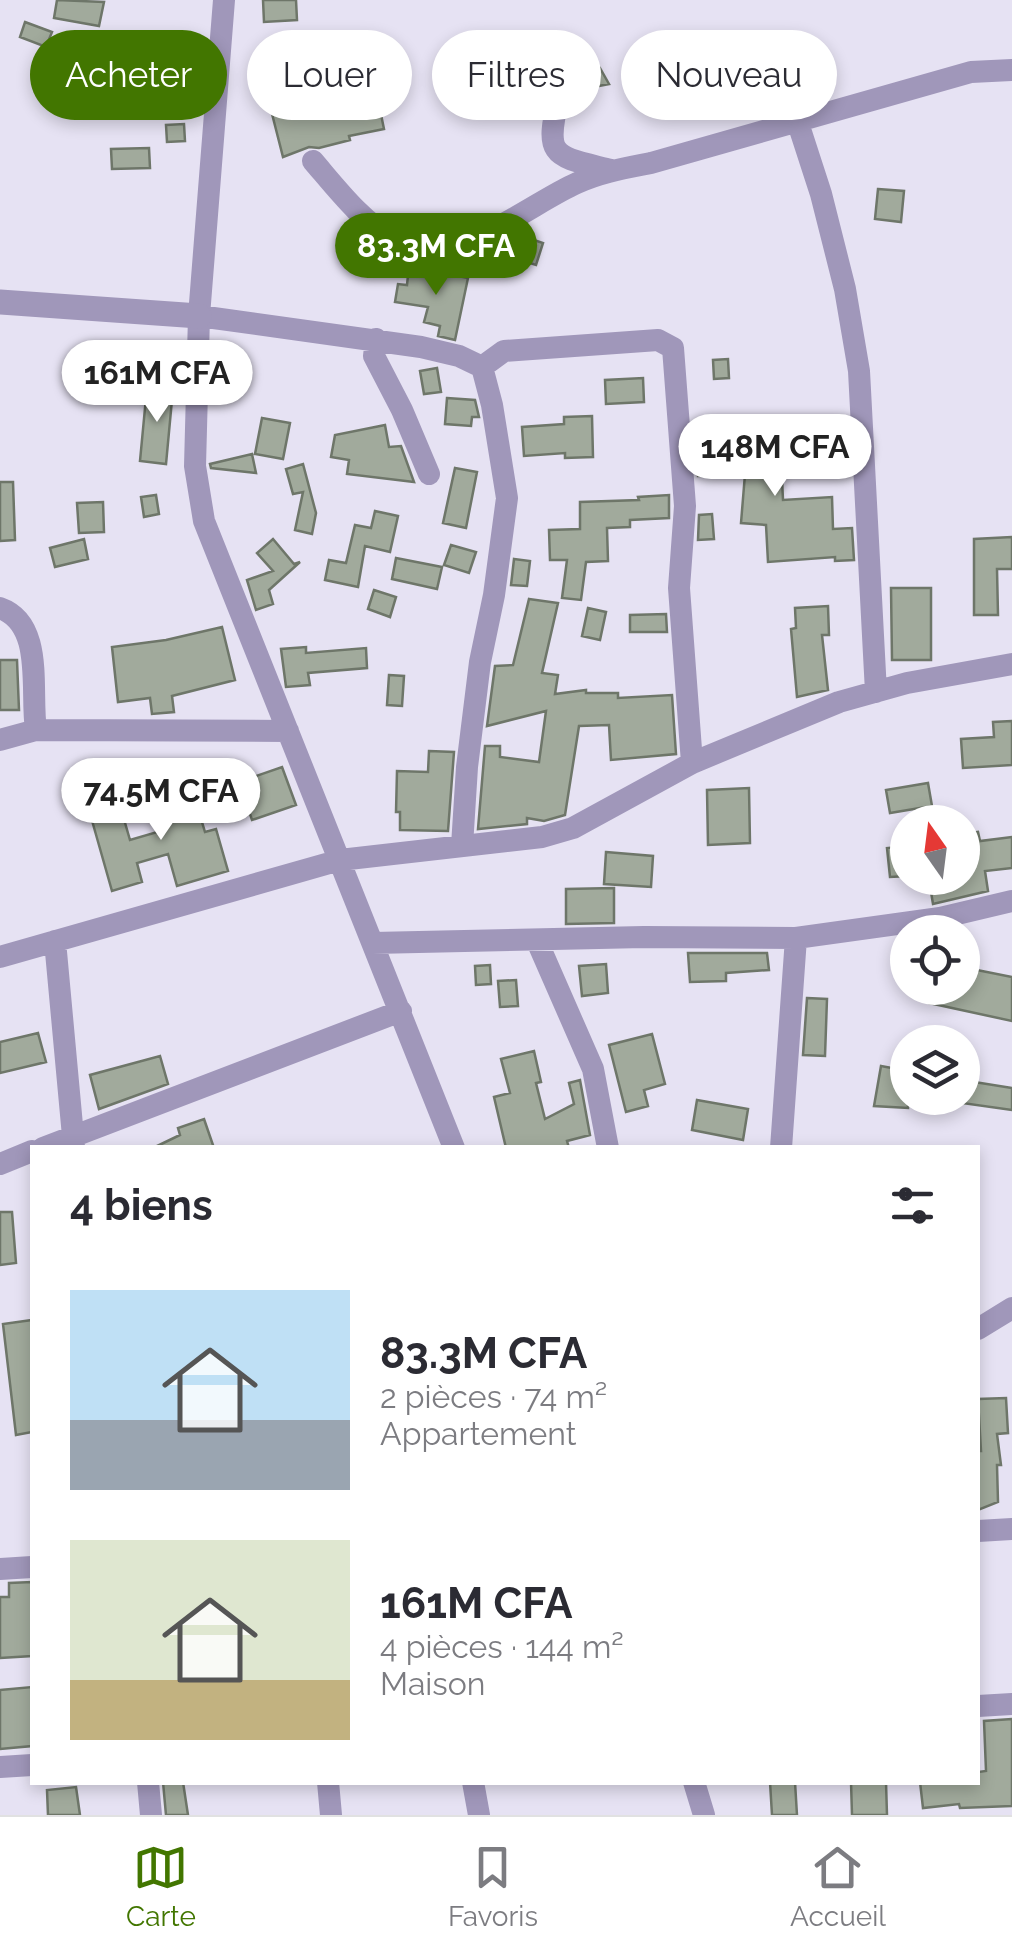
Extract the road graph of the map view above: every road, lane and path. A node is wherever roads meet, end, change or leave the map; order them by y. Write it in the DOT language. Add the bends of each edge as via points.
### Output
graph roads {
  1 [pos="224,0"];
  2 [pos="1012,70"];
  3 [pos="837,109"];
  4 [pos="553,120"];
  5 [pos="797,120"];
  6 [pos="313,161"];
  7 [pos="611,170"];
  8 [pos="0,302"];
  9 [pos="198,316"];
  10 [pos="376,340"];
  11 [pos="482,367"];
  12 [pos="429,474"];
  13 [pos="0,608"];
  14 [pos="1012,664"];
  15 [pos="876,692"];
  16 [pos="36,730"];
  17 [pos="288,730"];
  18 [pos="0,740"];
  19 [pos="692,764"];
  20 [pos="462,846"];
  21 [pos="340,860"];
  22 [pos="1012,901"];
  23 [pos="796,938"];
  24 [pos="55,941"];
  25 [pos="537,941"];
  26 [pos="373,943"];
  27 [pos="0,957"];
  28 [pos="401,1011"];
  29 [pos="73,1142"];
  30 [pos="453,1145"];
  31 [pos="607,1145"];
  32 [pos="781,1145"];
  33 [pos="30,1153"];
  34 [pos="0,1164"];
  35 [pos="1012,1308"];
  36 [pos="980,1328"];
  37 [pos="1012,1529"];
  38 [pos="980,1531"];
  39 [pos="30,1567"];
  40 [pos="0,1569"];
  41 [pos="1012,1704"];
  42 [pos="980,1706"];
  43 [pos="30,1766"];
  44 [pos="0,1767"];
  45 [pos="148,1785"];
  46 [pos="328,1785"];
  47 [pos="473,1785"];
  48 [pos="695,1785"];
  49 [pos="151,1815"];
  50 [pos="331,1815"];
  51 [pos="479,1815"];
  52 [pos="704,1815"];
  1 -- 9 [label="street"];
  2 -- 3 [label="street" via="971,72"];
  4 -- 7 [label="street" via="555,151 563,158"];
  5 -- 7 [label="street"];
  5 -- 15 [label="street" via="821,194 858,371"];
  6 -- 7 [label="street" via="351,205 396,240 421,249 472,238"];
  8 -- 9 [label="street"];
  9 -- 10 [label="street"];
  9 -- 17 [label="street" via="195,466 204,521"];
  10 -- 11 [label="street" via="460,356"];
  10 -- 12 [label="street" via="374,356"];
  11 -- 19 [label="street" via="504,352 658,340 674,348 684,506 679,588"];
  11 -- 20 [label="street" via="507,498 480,662"];
  13 -- 16 [label="street" via="26,630"];
  14 -- 15 [label="street"];
  15 -- 19 [label="street"];
  16 -- 17 [label="street"];
  16 -- 18 [label="street"];
  17 -- 21 [label="street"];
  19 -- 20 [label="street" via="573,828"];
  20 -- 21 [label="street"];
  21 -- 24 [label="street"];
  21 -- 26 [label="street"];
  22 -- 23 [label="street"];
  23 -- 25 [label="street"];
  23 -- 32 [label="street"];
  24 -- 27 [label="street"];
  24 -- 29 [label="street"];
  25 -- 26 [label="street"];
  25 -- 31 [label="street" via="593,1069"];
  26 -- 28 [label="street"];
  28 -- 29 [label="street"];
  28 -- 30 [label="street"];
  33 -- 34 [label="street"];
  35 -- 36 [label="street"];
  37 -- 38 [label="street"];
  39 -- 40 [label="street"];
  41 -- 42 [label="street"];
  43 -- 44 [label="street"];
  45 -- 49 [label="street"];
  46 -- 50 [label="street"];
  47 -- 51 [label="street"];
  48 -- 52 [label="street"];
}
